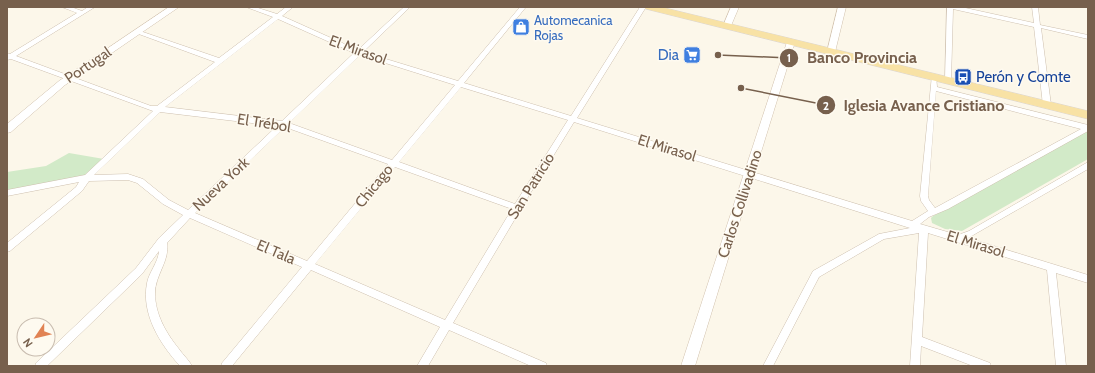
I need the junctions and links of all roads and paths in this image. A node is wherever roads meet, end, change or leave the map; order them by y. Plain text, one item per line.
1 (64, 7) edge
2 (92, 7) edge
3 (175, 7) edge
4 (250, 7) edge
5 (290, 7) edge
6 (407, 7) edge
7 (523, 7) edge
8 (642, 7) edge
9 (649, 7) edge
10 (735, 7) edge
11 (842, 7) edge
12 (951, 7) edge
13 (1035, 7) edge
14 (82, 13) junction
15 (278, 16) junction
16 (727, 26) junction
17 (1037, 26) junction
18 (138, 32) junction
19 (1088, 37) edge
20 (792, 42) junction
21 (831, 52) junction
22 (359, 53) junction
23 (8, 56) edge
24 (220, 61) junction
25 (69, 78) junction
26 (948, 80) junction
27 (933, 82) junction
28 (460, 84) junction
29 (1047, 105) junction
30 (158, 110) junction
31 (1088, 115) edge
32 (573, 118) junction
33 (286, 124) junction
34 (1088, 128) edge
35 (7, 129) edge
36 (393, 162) junction
37 (1088, 165) edge
38 (750, 173) junction
39 (87, 178) junction
40 (7, 193) edge
41 (518, 208) junction
42 (933, 212) junction
43 (189, 214) junction
44 (912, 225) junction
45 (924, 229) junction
46 (960, 238) junction
47 (162, 241) junction
48 (7, 248) edge
49 (308, 266) junction
50 (1051, 268) junction
51 (1088, 279) edge
52 (447, 325) junction
53 (917, 340) junction
54 (40, 366) edge
55 (187, 366) edge
56 (226, 366) edge
57 (422, 366) edge
58 (542, 366) edge
59 (688, 366) edge
60 (768, 366) edge
61 (915, 366) edge
62 (986, 366) edge
63 (1061, 366) edge

1 - 14 street
2 - 14 street
3 - 18 street, Portugal
4 - 15 street, El Mirasol
5 - 15 street
6 - 22 street, Nueva York
7 - 28 street, Chicago
8 - 32 street, San Patricio
9 - 16 main road
10 - 16 street
11 - 21 street
12 - 17 street
12 - 26 street
13 - 17 street
14 - 23 street
15 - 22 street, El Mirasol
15 - 24 street
16 - 20 main road
17 - 19 street
17 - 29 street
18 - 24 street
18 - 25 street, Portugal
20 - 21 main road
20 - 38 street, Carlos Collivadino
21 - 27 main road
22 - 28 street, El Mirasol
22 - 33 street, Nueva York
23 - 25 street, El Trébol
24 - 30 street
25 - 30 street, El Trébol
25 - 35 street, Portugal
26 - 27 main road
26 - 29 main road
27 - 34 street
27 - 42 street
28 - 32 street, El Mirasol
28 - 36 street, Chicago
29 - 31 main road
30 - 33 street, El Trébol
30 - 39 street
32 - 38 street, El Mirasol
32 - 41 street, San Patricio
33 - 36 street, El Trébol
33 - 43 street, Nueva York
34 - 42 street
36 - 41 street, El Trébol
36 - 49 street, Chicago
37 - 46 street
38 - 44 street, El Mirasol
38 - 59 street, Carlos Collivadino
39 - 40 street, El Tala
39 - 43 street, El Tala
39 - 48 street
41 - 52 street, San Patricio
42 - 44 street
43 - 47 street, Nueva York
43 - 49 street, El Tala
44 - 45 street, El Mirasol
45 - 46 street, El Mirasol
45 - 53 street
45 - 60 street
46 - 50 street, El Mirasol
47 - 54 street, Nueva York
47 - 55 street
49 - 52 street, El Tala
49 - 56 street, Chicago
50 - 51 street, El Mirasol
50 - 63 street
52 - 57 street, San Patricio
52 - 58 street, El Tala
53 - 61 street
53 - 62 street

